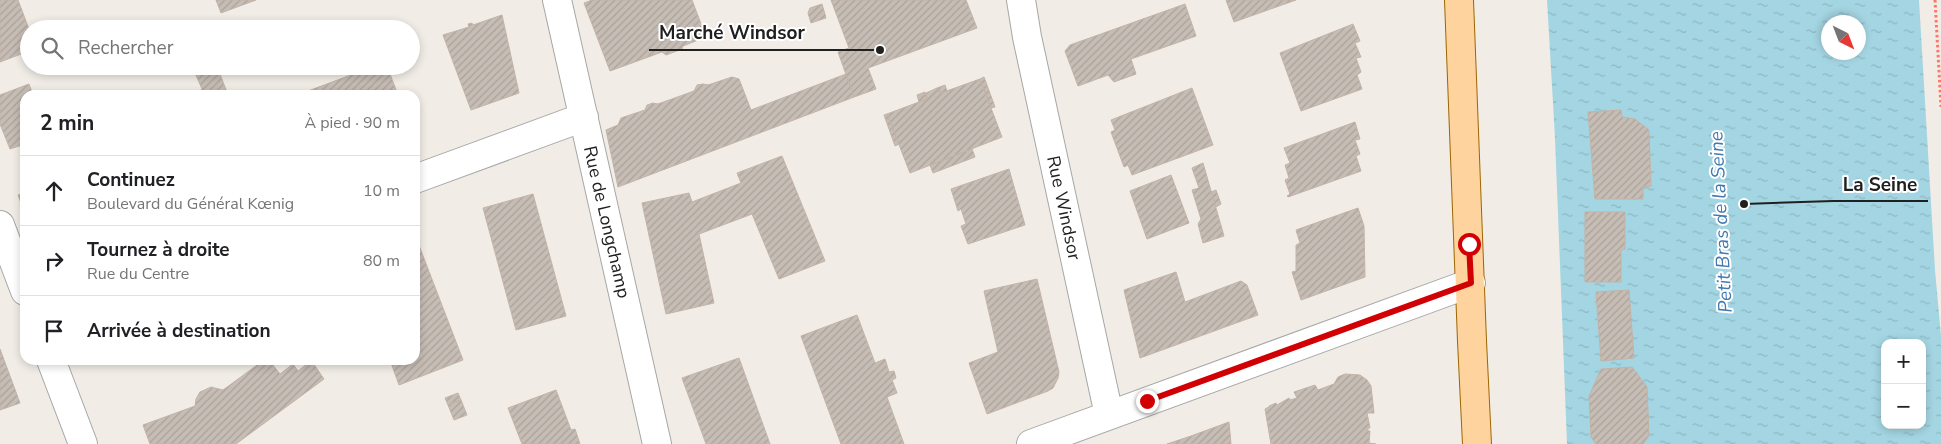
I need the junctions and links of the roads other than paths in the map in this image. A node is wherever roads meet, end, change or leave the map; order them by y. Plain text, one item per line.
1 (557, 0) edge
2 (1459, 0) edge
3 (1027, 2) edge
4 (584, 117) junction
5 (420, 177) edge
6 (0, 225) edge
7 (20, 278) edge
8 (1471, 283) junction
9 (53, 365) edge
10 (1109, 415) junction
11 (83, 444) edge
12 (657, 444) edge
13 (1031, 444) edge
14 (1477, 444) edge

1 - 4 street, Rue de Longchamp
2 - 8 main road
3 - 10 street, Rue Windsor
4 - 5 street
4 - 12 street, Rue de Longchamp
6 - 7 street
8 - 10 street
8 - 14 main road
9 - 11 street
10 - 13 street

